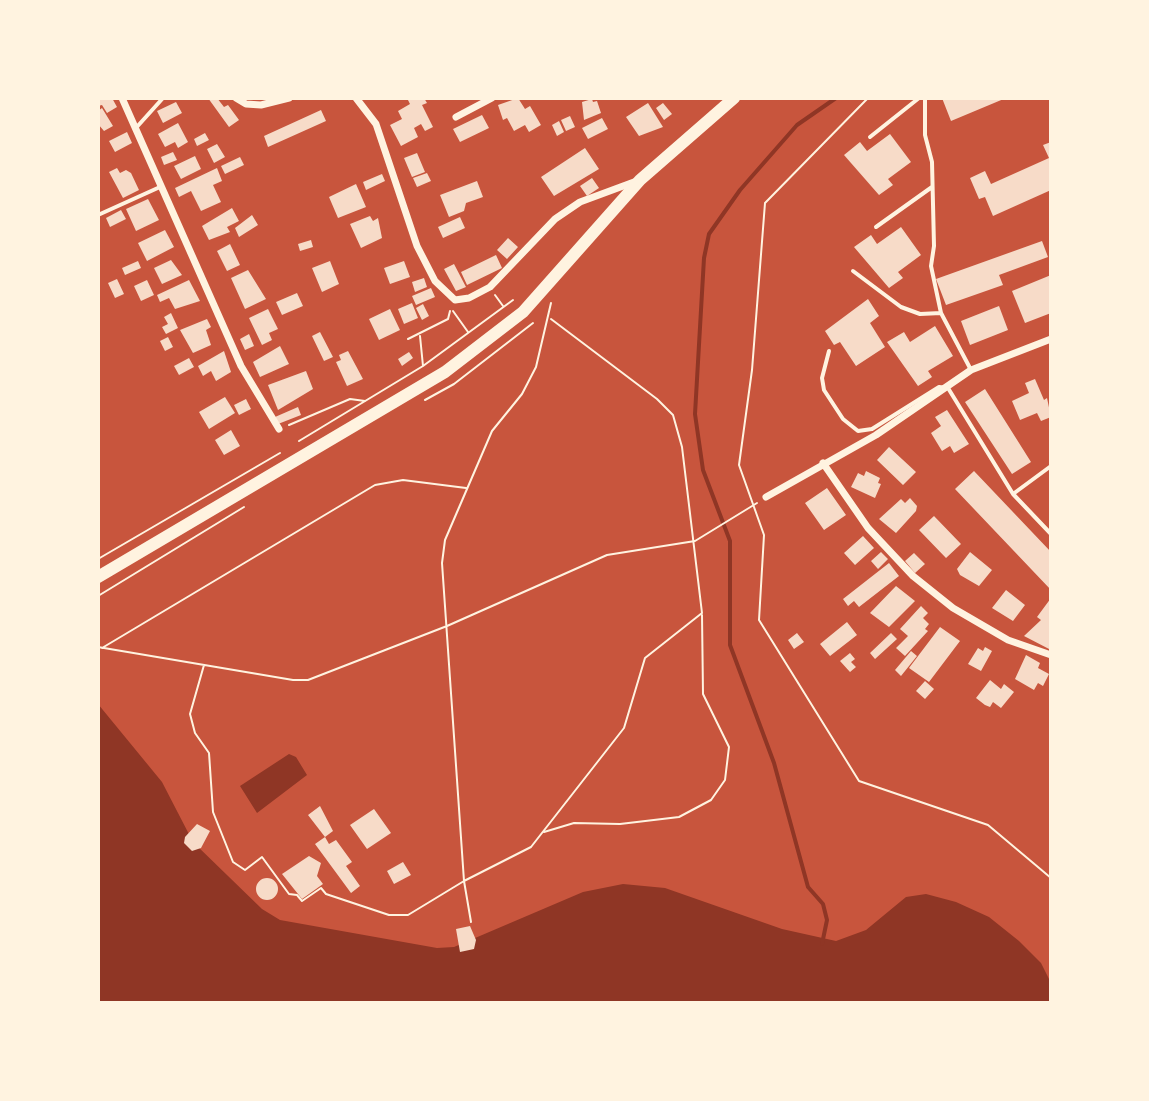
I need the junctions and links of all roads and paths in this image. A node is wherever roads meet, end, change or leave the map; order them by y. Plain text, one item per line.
1 (122, 98) edge
2 (163, 98) edge
3 (236, 98) edge
4 (289, 98) edge
5 (356, 98) edge
6 (492, 98) edge
7 (734, 98) edge
8 (868, 98) edge
9 (922, 98) edge
10 (456, 117) dead end
11 (135, 129) junction
12 (870, 137) dead end
13 (640, 180) junction
14 (160, 187) junction
15 (932, 187) junction
16 (98, 215) edge
17 (876, 227) dead end
18 (853, 271) dead end
19 (490, 287) junction
20 (513, 300) dead end
21 (551, 302) dead end
22 (451, 306) dead end
23 (504, 307) junction
24 (454, 312) dead end
25 (941, 313) junction
26 (550, 318) junction
27 (469, 333) junction
28 (420, 335) junction
29 (408, 339) dead end
30 (1051, 339) edge
31 (829, 351) dead end
32 (423, 366) junction
33 (971, 370) junction
34 (948, 388) junction
35 (366, 402) junction
36 (279, 429) joint
37 (823, 463) junction
38 (1051, 466) edge
39 (467, 488) junction
40 (1013, 494) junction
41 (766, 497) dead end
42 (753, 506) junction
43 (1051, 534) edge
44 (695, 541) junction
45 (98, 559) edge
46 (98, 577) edge
47 (702, 613) junction
48 (447, 626) junction
49 (100, 648) edge
50 (1051, 655) edge
51 (204, 665) junction
52 (542, 832) junction
53 (1051, 878) edge
54 (464, 881) junction
55 (471, 922) dead end

1 - 11 street
2 - 11 lane
3 - 4 street
5 - 19 street
6 - 10 street
7 - 13 main road
8 - 42 path
9 - 12 lane
9 - 15 lane
11 - 14 street
13 - 19 street
13 - 46 main road
14 - 16 lane
14 - 36 street
15 - 17 lane
15 - 25 lane
18 - 25 lane
19 - 23 path
20 - 23 path
21 - 26 path
22 - 28 path
23 - 27 path
24 - 27 path
25 - 33 lane
26 - 39 path
26 - 44 path
27 - 32 path
28 - 29 path
28 - 32 path
30 - 33 street
31 - 34 lane
32 - 35 path
33 - 34 street
34 - 37 street
34 - 40 lane
35 - 36 path
35 - 45 path
37 - 41 street
37 - 50 street
38 - 40 lane
39 - 48 path
39 - 49 path
40 - 43 lane
42 - 44 path
42 - 53 path
44 - 47 path
44 - 48 path
47 - 52 path
47 - 52 path
48 - 51 path
48 - 54 path
49 - 51 path
51 - 54 path
52 - 54 path
54 - 55 path

